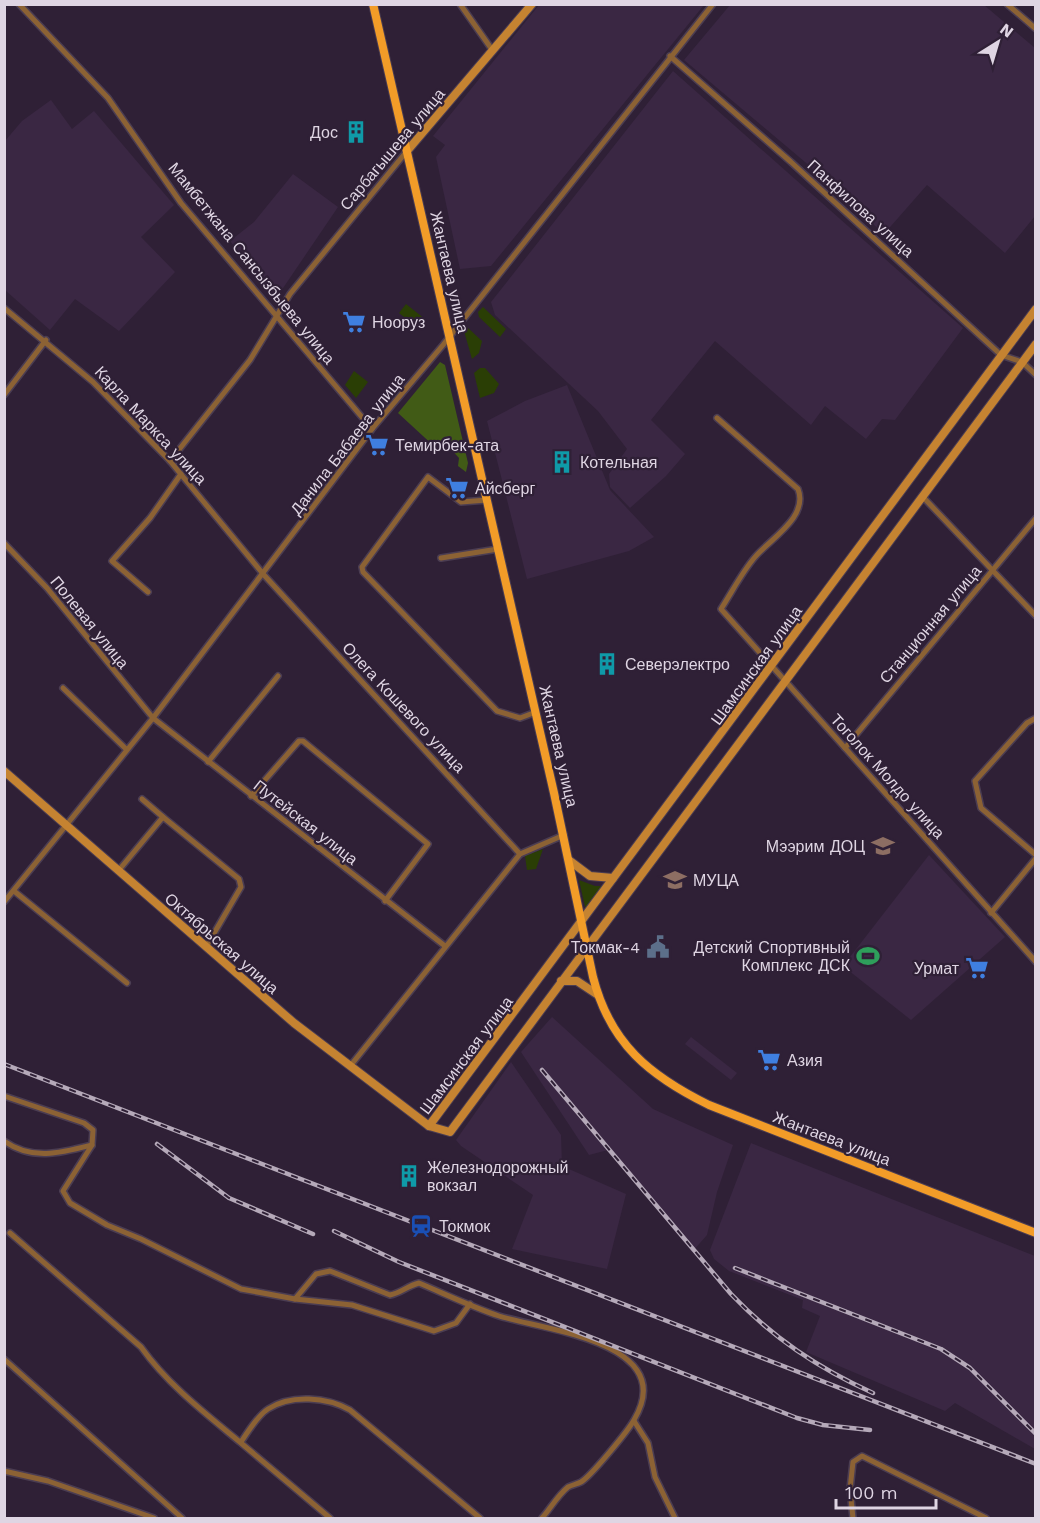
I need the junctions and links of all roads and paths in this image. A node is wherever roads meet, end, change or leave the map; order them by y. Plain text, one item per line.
1 (19, 4) edge
2 (373, 4) edge
3 (460, 4) edge
4 (532, 4) edge
5 (713, 4) edge
6 (1008, 5) edge
7 (1035, 29) edge
8 (493, 51) junction
9 (670, 56) junction
10 (407, 151) junction
11 (4, 308) edge
12 (1035, 309) edge
13 (278, 315) junction
14 (449, 335) junction
15 (46, 340) junction
16 (1035, 344) edge
17 (1001, 355) junction
18 (1022, 362) junction
19 (1035, 375) edge
20 (4, 395) edge
21 (717, 418) dead end
22 (372, 429) junction
23 (170, 461) junction
24 (181, 474) junction
25 (922, 496) junction
26 (487, 500) junction
27 (1035, 518) edge
28 (4, 543) edge
29 (498, 549) junction
30 (441, 558) dead end
31 (992, 570) junction
32 (265, 576) junction
33 (148, 592) dead end
34 (1035, 616) edge
35 (772, 666) junction
36 (278, 675) dead end
37 (785, 681) junction
38 (63, 688) dead end
39 (536, 712) junction
40 (153, 718) junction
41 (1035, 718) edge
42 (845, 748) junction
43 (126, 749) junction
44 (208, 762) junction
45 (4, 771) edge
46 (251, 796) junction
47 (142, 799) dead end
48 (164, 817) junction
49 (66, 823) junction
50 (564, 835) junction
51 (520, 855) junction
52 (1035, 857) edge
53 (570, 861) junction
54 (119, 870) junction
55 (613, 878) junction
56 (14, 891) junction
57 (385, 901) junction
58 (4, 903) edge
59 (991, 913) junction
60 (581, 923) junction
61 (445, 946) junction
62 (586, 946) junction
63 (206, 947) junction
64 (1035, 962) edge
65 (561, 981) junction
66 (126, 983) dead end
67 (598, 995) junction
68 (351, 1065) junction
69 (5, 1098) edge
70 (429, 1126) junction
71 (4, 1141) edge
72 (92, 1145) junction
73 (9, 1233) dead end
74 (1035, 1233) edge
75 (295, 1299) junction
76 (470, 1304) junction
77 (4, 1359) edge
78 (634, 1421) junction
79 (240, 1442) junction
80 (4, 1471) edge
81 (544, 1516) edge
82 (154, 1518) edge
83 (182, 1518) edge
84 (330, 1518) edge
85 (480, 1518) edge
86 (551, 1518) edge
87 (675, 1518) edge
88 (853, 1518) edge
89 (986, 1518) edge

1 - 13 street, Мамбетжана Сансызбыева улица
2 - 10 main road, Жантаева улица
3 - 8 street
4 - 8 main road, Сарбагышева улица
5 - 9 street, Данила Бабаева улица
6 - 7 street
8 - 10 main road, Сарбагышева улица
9 - 14 street, Данила Бабаева улица
9 - 17 street, Панфилова улица
10 - 13 street, Сарбагышева улица
10 - 14 main road, Жантаева улица
11 - 15 street, Карла Маркса улица
12 - 17 main road, Шамсинская улица
13 - 22 street, Мамбетжана Сансызбыева улица
13 - 23 street, Сарбагышева улица
14 - 22 street, Данила Бабаева улица
14 - 26 main road, Жантаева улица
15 - 20 street
15 - 23 street, Карла Маркса улица
16 - 18 main road, Шамсинская улица
17 - 18 street, Панфилова улица
17 - 35 main road, Шамсинская улица
18 - 19 street, Панфилова улица
18 - 25 main road, Шамсинская улица
21 - 35 street, Тоголок Молдо улица
22 - 32 street, Данила Бабаева улица
23 - 24 street, Карла Маркса улица
24 - 32 street, Карла Маркса улица
24 - 33 street
25 - 31 street
25 - 37 main road, Шамсинская улица
26 - 29 main road, Жантаева улица
26 - 39 street
27 - 31 street, Станционная улица
28 - 40 street, Полевая улица
29 - 30 street
29 - 39 main road, Жантаева улица
31 - 34 street
31 - 42 street, Станционная улица
32 - 40 street, Данила Бабаева улица
32 - 51 street, Олега Кошевого улица
35 - 37 street, Тоголок Молдо улица
35 - 55 main road, Шамсинская улица
36 - 44 street
37 - 42 street, Тоголок Молдо улица
37 - 62 main road, Шамсинская улица
38 - 43 street
39 - 50 main road, Жантаева улица
40 - 43 street, Данила Бабаева улица
40 - 44 street, Путейская улица
41 - 52 street
42 - 59 street, Тоголок Молдо улица
43 - 49 street, Данила Бабаева улица
44 - 46 street, Путейская улица
45 - 49 main road, Октябрьская улица
46 - 57 street, Путейская улица
46 - 57 street
47 - 48 street
48 - 54 street
48 - 63 street
49 - 54 main road, Октябрьская улица
49 - 56 street, Данила Бабаева улица
50 - 51 street
50 - 53 main road, Жантаева улица
51 - 61 street
52 - 59 street
53 - 55 main road
53 - 60 main road, Жантаева улица
54 - 63 main road, Октябрьская улица
55 - 60 main road, Шамсинская улица
56 - 58 street, Данила Бабаева улица
56 - 66 street
57 - 61 street, Путейская улица
59 - 64 street, Тоголок Молдо улица
60 - 62 main road, Жантаева улица
60 - 70 main road, Шамсинская улица
61 - 68 street
62 - 65 main road, Шамсинская улица
62 - 67 main road, Жантаева улица
63 - 68 main road, Октябрьская улица
65 - 67 main road
65 - 70 main road, Шамсинская улица
67 - 74 main road, Жантаева улица
68 - 70 main road, Октябрьская улица
69 - 72 street
71 - 72 street
72 - 75 street
73 - 79 street
75 - 76 street
75 - 76 street
76 - 78 street
77 - 83 street
78 - 81 street
78 - 87 street
79 - 84 street
79 - 85 street
80 - 82 street
81 - 86 street
88 - 89 street

